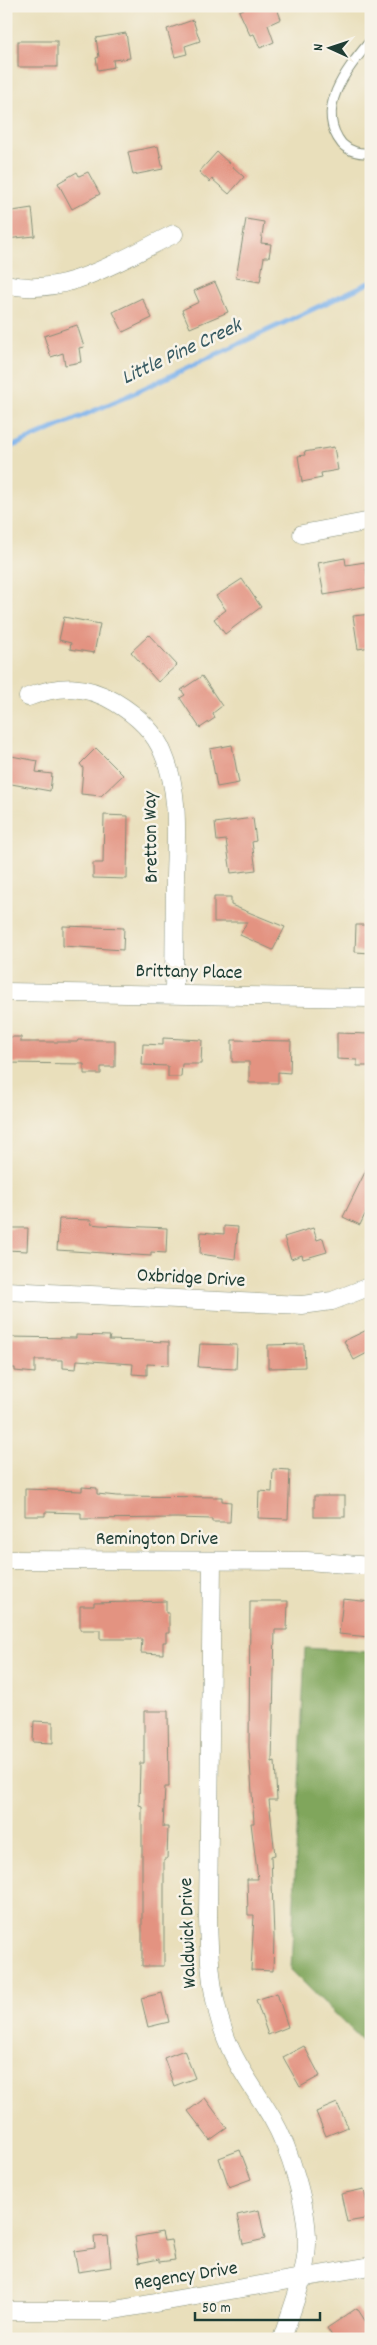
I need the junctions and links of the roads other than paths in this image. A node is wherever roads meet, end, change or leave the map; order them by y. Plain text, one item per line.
1 (371, 40) edge
2 (371, 152) edge
3 (174, 234) dead end
4 (6, 284) edge
5 (371, 521) edge
6 (302, 534) dead end
7 (28, 697) dead end
8 (6, 992) edge
9 (174, 994) junction
10 (371, 998) edge
11 (371, 1286) edge
12 (6, 1291) edge
13 (6, 1560) edge
14 (212, 1561) junction
15 (371, 1566) edge
16 (371, 2266) edge
17 (301, 2279) junction
18 (6, 2311) edge
19 (282, 2339) edge

1 - 2 lane
3 - 4 street
5 - 6 street
7 - 9 street, Bretton Way
8 - 9 street, Brittany Place
9 - 10 street, Brittany Place
11 - 12 street, Oxbridge Drive
13 - 14 street, Remington Drive
14 - 15 street, Remington Drive
14 - 17 street, Waldwick Drive
16 - 17 street, Regency Drive
17 - 18 street, Regency Drive
17 - 19 street, Waldwick Drive

